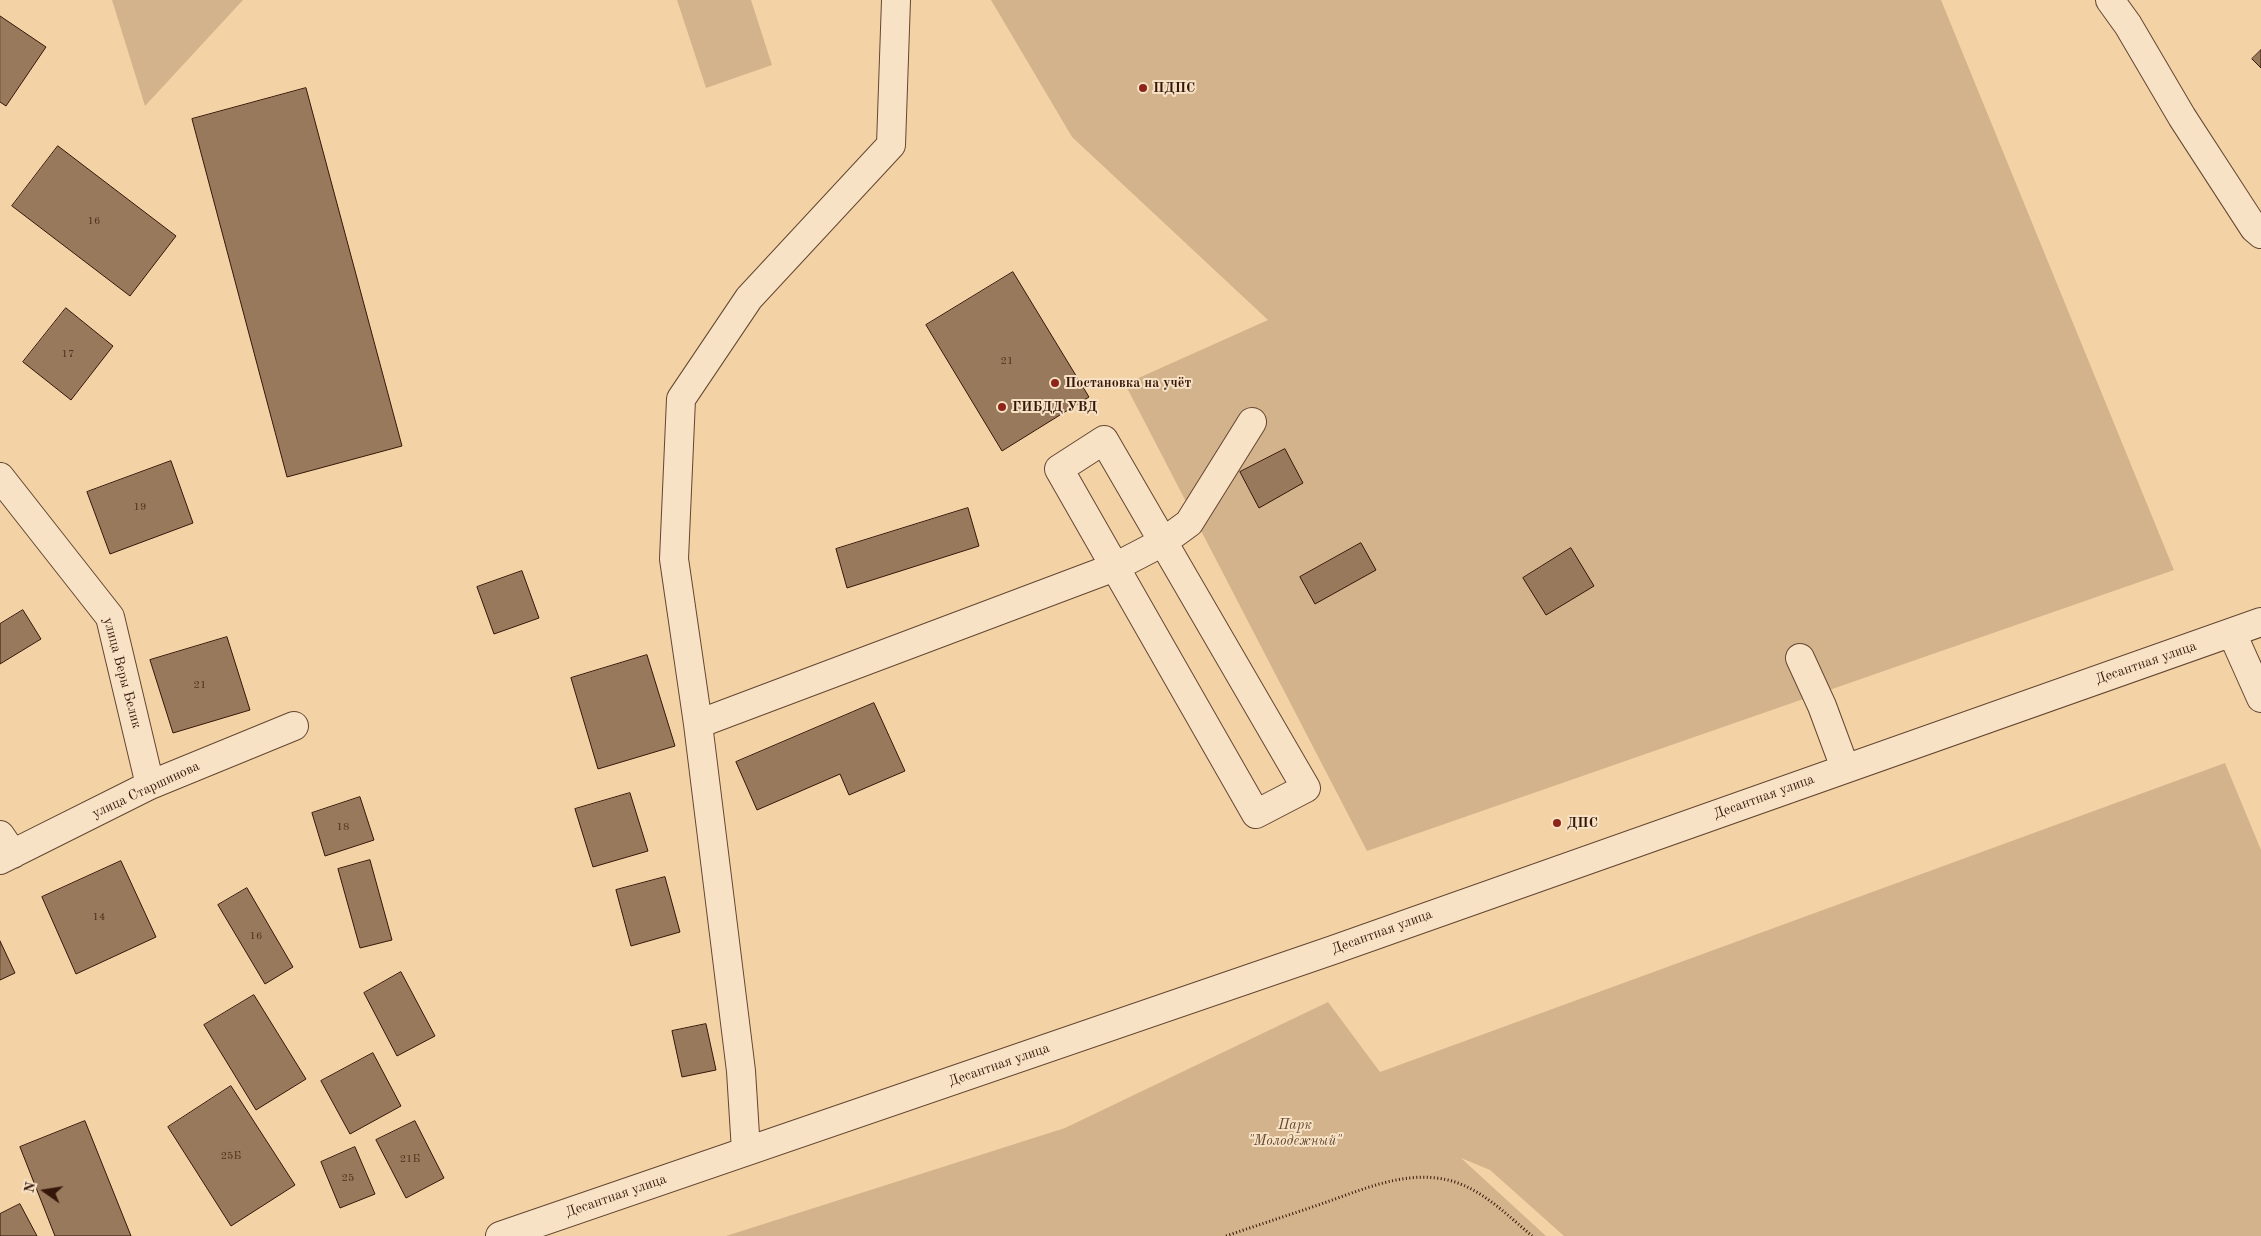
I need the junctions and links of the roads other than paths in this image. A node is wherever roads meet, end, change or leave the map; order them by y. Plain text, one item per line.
1 (896, 0) edge
2 (2110, 0) edge
3 (2261, 234) edge
4 (1252, 422) dead end
5 (0, 477) edge
6 (1163, 542) junction
7 (1115, 567) junction
8 (2261, 622) edge
9 (2232, 633) junction
10 (1800, 658) dead end
11 (2261, 698) edge
12 (698, 724) junction
13 (294, 726) dead end
14 (1845, 768) junction
15 (150, 785) junction
16 (4, 850) edge
17 (746, 1151) junction
18 (500, 1236) edge

1 - 12 street
2 - 3 street
4 - 6 street
5 - 15 street, улица Веры Белик
6 - 7 street
6 - 7 street
6 - 7 street
7 - 12 street
8 - 9 street, Десантная улица
9 - 11 street
9 - 14 street, Десантная улица
10 - 14 street
12 - 17 street
13 - 15 street, улица Старшинова
14 - 17 street, Десантная улица
15 - 16 street, улица Старшинова
17 - 18 street, Десантная улица

